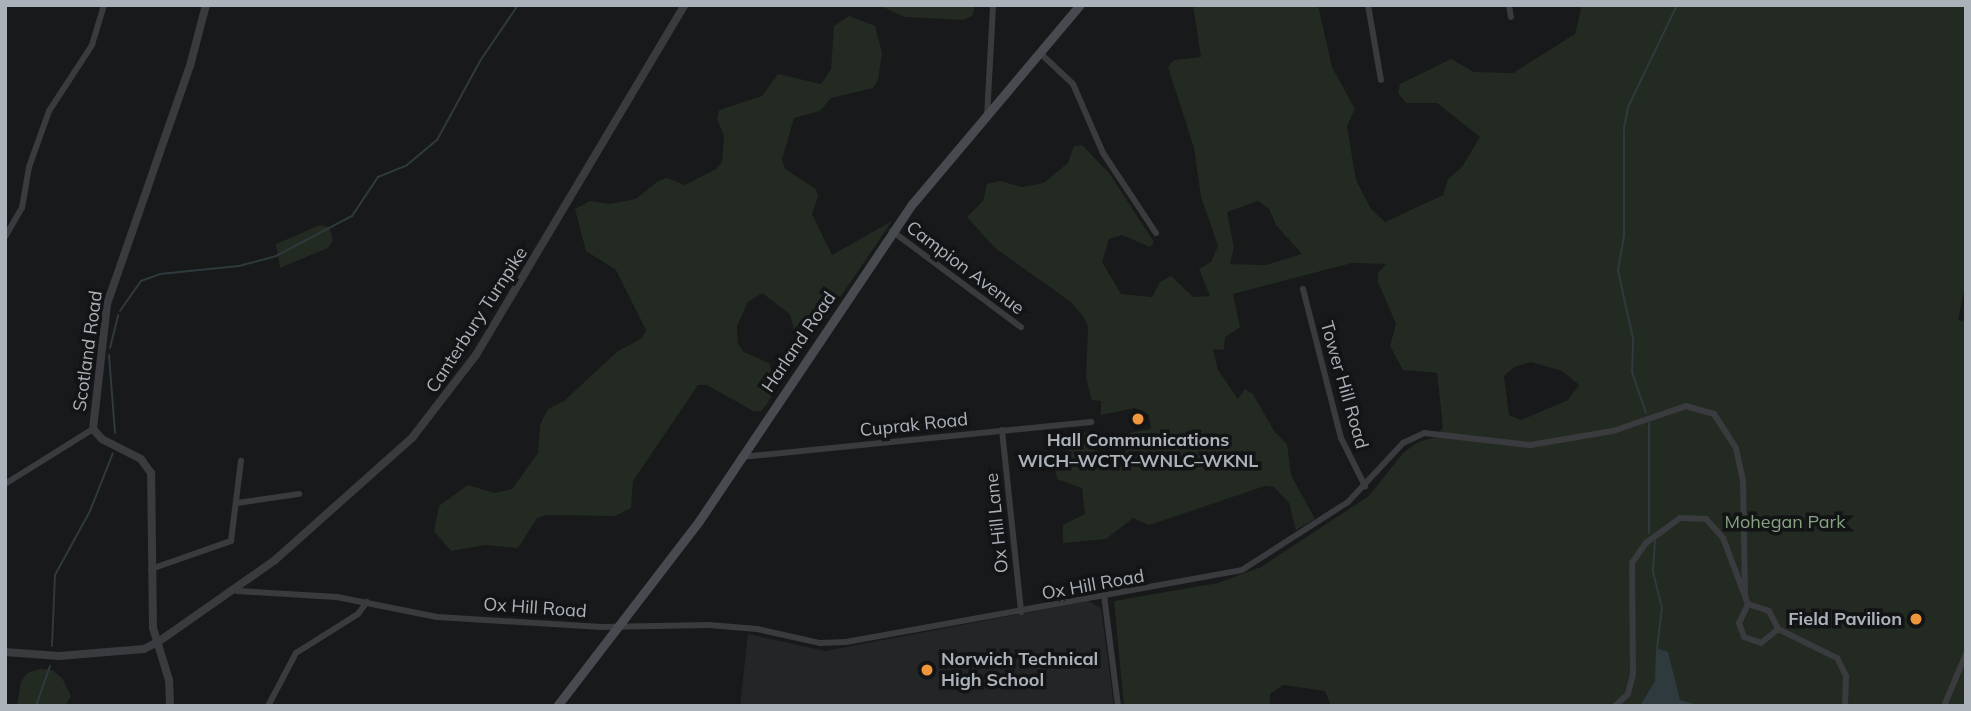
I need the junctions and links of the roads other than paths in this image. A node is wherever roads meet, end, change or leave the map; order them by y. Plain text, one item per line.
1 (104, 5) edge
2 (206, 5) edge
3 (685, 5) edge
4 (993, 5) edge
5 (1080, 5) edge
6 (1368, 5) edge
7 (1508, 5) edge
8 (1511, 17) dead end
9 (1040, 53) junction
10 (1381, 80) dead end
11 (987, 117) junction
12 (892, 231) junction
13 (1156, 233) dead end
14 (5, 237) edge
15 (1303, 289) dead end
16 (1021, 327) dead end
17 (1091, 422) dead end
18 (93, 429) junction
19 (1002, 430) junction
20 (741, 457) junction
21 (241, 461) dead end
22 (5, 484) edge
23 (1365, 486) junction
24 (299, 494) dead end
25 (237, 503) junction
26 (151, 569) junction
27 (237, 591) junction
28 (1104, 595) junction
29 (1745, 595) junction
30 (367, 602) junction
31 (1748, 604) junction
32 (1021, 612) junction
33 (620, 627) junction
34 (1778, 629) junction
35 (158, 642) junction
36 (5, 652) edge
37 (1966, 654) edge
38 (170, 706) edge
39 (268, 706) edge
40 (557, 706) edge
41 (1118, 706) edge
42 (1615, 706) edge
43 (1845, 706) edge
44 (1944, 706) edge

1 - 14 street
2 - 18 street, Scotland Road
3 - 27 street, Canterbury Turnpike
4 - 11 street
5 - 9 main road, Harland Road
6 - 10 street
7 - 8 street
9 - 11 main road, Harland Road
9 - 13 street
11 - 12 main road, Harland Road
12 - 16 street, Campion Avenue
12 - 20 main road, Harland Road
15 - 23 street, Tower Hill Road
17 - 19 street, Cuprak Road
18 - 22 street
18 - 26 street, Scotland Road
19 - 20 street, Cuprak Road
19 - 32 street, Ox Hill Lane
20 - 33 main road, Harland Road
21 - 25 street
23 - 28 street, Ox Hill Road
23 - 29 street, Ox Hill Road
24 - 25 street
25 - 26 street
26 - 35 street, Scotland Road
27 - 30 street, Ox Hill Road
27 - 35 street, Canterbury Turnpike
28 - 32 street, Ox Hill Road
28 - 41 street
29 - 31 street
29 - 42 street
30 - 33 street, Ox Hill Road
30 - 39 street
31 - 34 street
31 - 34 street
32 - 33 street, Ox Hill Road
33 - 40 main road, Harland Road
34 - 43 street
35 - 36 street, Canterbury Turnpike
35 - 38 street, Scotland Road
37 - 44 street

